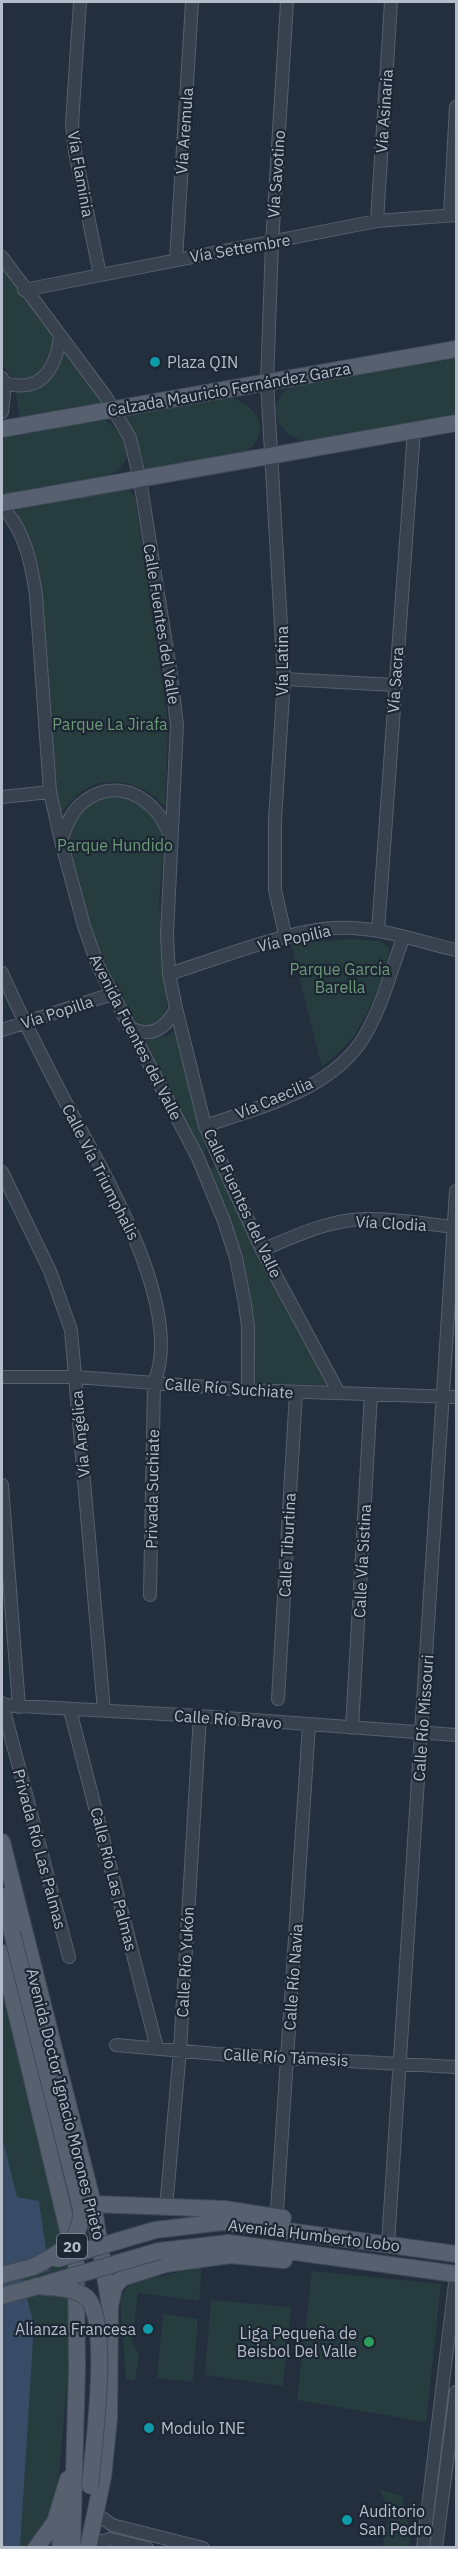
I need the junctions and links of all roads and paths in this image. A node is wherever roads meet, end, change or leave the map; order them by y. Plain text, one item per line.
1 (80, 2) edge
2 (192, 2) edge
3 (287, 2) edge
4 (391, 2) edge
5 (456, 107) edge
6 (453, 215) edge
7 (377, 221) junction
8 (272, 243) junction
9 (2, 257) edge
10 (176, 260) junction
11 (100, 275) junction
12 (24, 290) junction
13 (60, 336) junction
14 (456, 349) edge
15 (2, 381) edge
16 (267, 382) junction
17 (114, 409) junction
18 (2, 412) edge
19 (456, 423) edge
20 (2, 429) edge
21 (414, 430) junction
22 (271, 456) junction
23 (140, 480) junction
24 (2, 504) edge
25 (284, 679) junction
26 (395, 685) junction
27 (50, 792) junction
28 (2, 797) edge
29 (171, 840) junction
30 (61, 841) junction
31 (378, 930) junction
32 (286, 938) junction
33 (403, 938) junction
34 (456, 950) edge
35 (2, 973) edge
36 (169, 974) junction
37 (112, 994) junction
38 (176, 1008) junction
39 (24, 1023) junction
40 (131, 1028) junction
41 (2, 1030) edge
42 (205, 1126) junction
43 (215, 1149) junction
44 (198, 1158) junction
45 (2, 1172) edge
46 (456, 1191) edge
47 (453, 1227) junction
48 (262, 1250) junction
49 (2, 1377) edge
50 (76, 1377) junction
51 (154, 1383) junction
52 (248, 1390) junction
53 (296, 1392) junction
54 (339, 1393) junction
55 (371, 1394) junction
56 (450, 1397) edge
57 (2, 1485) edge
58 (150, 1595) dead end
59 (278, 1699) dead end
60 (2, 1704) edge
61 (19, 1707) junction
62 (70, 1710) junction
63 (104, 1711) junction
64 (200, 1716) junction
65 (309, 1725) junction
66 (352, 1728) junction
67 (420, 1733) junction
68 (456, 1736) edge
69 (2, 1842) edge
70 (2, 1896) edge
71 (2, 1953) edge
72 (69, 1958) dead end
73 (116, 2045) dead end
74 (157, 2048) junction
75 (180, 2050) junction
76 (288, 2056) junction
77 (399, 2064) junction
78 (456, 2067) edge
79 (93, 2204) junction
80 (166, 2208) junction
81 (281, 2223) junction
82 (388, 2244) junction
83 (456, 2254) edge
84 (339, 2256) junction
85 (33, 2266) junction
86 (2, 2275) edge
87 (456, 2275) edge
88 (38, 2286) junction
89 (2, 2296) edge
90 (110, 2306) junction
91 (456, 2392) edge
92 (76, 2428) junction
93 (96, 2485) junction
94 (65, 2496) junction
95 (101, 2517) junction
96 (165, 2543) edge
97 (93, 2546) edge
98 (36, 2547) edge
99 (60, 2547) edge
100 (72, 2547) edge
101 (147, 2547) edge
102 (203, 2547) edge
103 (423, 2547) edge
104 (436, 2547) edge

1 - 11 street, Vía Flaminia
2 - 10 street, Vía Aremula
3 - 8 street, Vía Savotino
4 - 7 street, Vía Asinaria
5 - 6 street
6 - 7 street, Vía Settembre
7 - 8 street, Vía Settembre
8 - 10 street, Vía Settembre
8 - 16 street, Vía Savotino
9 - 12 street, Calle Fuentes del Valle
10 - 11 street, Vía Settembre
11 - 12 street, Vía Settembre
12 - 13 street, Calle Fuentes del Valle
13 - 15 street
13 - 17 street, Calle Fuentes del Valle
14 - 16 main road, Calzada Mauricio Fernández Garza
15 - 18 street
16 - 17 main road, Calzada Mauricio Fernández Garza
16 - 22 street, Vía Latina
17 - 20 main road, Calzada Mauricio Fernández Garza
17 - 23 street, Calle Fuentes del Valle
19 - 21 main road
21 - 22 main road
21 - 26 street, Vía Sacra
22 - 23 main road
22 - 25 street, Vía Latina
23 - 24 main road
23 - 29 street, Calle Fuentes del Valle
24 - 27 street, Avenida Fuentes del Valle
25 - 26 street
25 - 32 street, Vía Latina
26 - 31 street, Vía Sacra
27 - 28 street
27 - 30 street, Avenida Fuentes del Valle
29 - 30 street
29 - 36 street, Calle Fuentes del Valle
30 - 37 street, Avenida Fuentes del Valle
31 - 32 street, Vía Popilia
31 - 33 street, Vía Popilia
32 - 36 street, Vía Popilia
33 - 34 street, Vía Popilia
33 - 42 street, Vía Caecilia
35 - 39 street, Calle Vía Triumphalis
36 - 38 street, Calle Fuentes del Valle
37 - 39 street, Vía Popilla
37 - 40 street, Avenida Fuentes del Valle
38 - 40 street
38 - 42 street, Calle Fuentes del Valle
39 - 41 street, Vía Popilla
39 - 51 street, Calle Vía Triumphalis
40 - 44 street, Avenida Fuentes del Valle
42 - 43 street, Calle Fuentes del Valle
43 - 44 street
43 - 48 street, Calle Fuentes del Valle
44 - 52 street, Avenida Fuentes del Valle
45 - 50 street, Vía Angélica
46 - 47 street, Calle Río Missouri
47 - 48 street, Vía Clodia
47 - 56 street, Calle Río Missouri
48 - 54 street, Calle Fuentes del Valle
49 - 50 street, Calle Río Suchiate
50 - 51 street, Calle Río Suchiate
50 - 63 street, Vía Angélica
51 - 52 street, Calle Río Suchiate
51 - 58 street, Privada Suchiate
52 - 53 street, Calle Río Suchiate
53 - 54 street, Calle Río Suchiate
53 - 59 street, Calle Tiburtina
54 - 55 street, Calle Río Suchiate
55 - 56 street, Calle Río Suchiate
55 - 66 street, Calle Vía Sistina
56 - 67 street, Calle Río Missouri
57 - 61 street
60 - 61 street, Calle Río Bravo
60 - 72 street, Privada Río Las Palmas
61 - 62 street, Calle Río Bravo
62 - 63 street, Calle Río Bravo
62 - 74 street, Calle Río Las Palmas
63 - 64 street, Calle Río Bravo
64 - 65 street, Calle Río Bravo
64 - 75 street, Calle Río Yukón
65 - 66 street, Calle Río Bravo
65 - 76 street, Calle Río Navia
66 - 67 street, Calle Río Bravo
67 - 68 street, Calle Río Bravo
67 - 77 street, Calle Río Missouri
69 - 79 main road, Avenida Doctor Ignacio Morones Prieto / 20
70 - 85 main road, bridge
71 - 92 main road, Avenida Doctor Ignacio Morones Prieto / 20
73 - 74 street, Calle Río Támesis
74 - 75 street, Calle Río Támesis
75 - 76 street, Calle Río Támesis
75 - 80 street, Calle Río Yukón
76 - 77 street, Calle Río Támesis
76 - 81 street, Calle Río Navia
77 - 78 street, Calle Río Támesis
77 - 82 street, Calle Río Missouri
79 - 80 main road
79 - 90 main road, Avenida Doctor Ignacio Morones Prieto / 20
80 - 81 main road
81 - 82 main road, Avenida Humberto Lobo
81 - 85 main road, Avenida Humberto Lobo, bridge
82 - 83 main road, Avenida Humberto Lobo
84 - 87 main road, Avenida Humberto Lobo
84 - 88 main road, Avenida Humberto Lobo, bridge
84 - 90 main road
85 - 86 main road, Avenida Humberto Lobo
87 - 103 street
88 - 89 main road, Avenida Humberto Lobo
88 - 93 main road, bridge
90 - 93 main road, Avenida Doctor Ignacio Morones Prieto / 20
91 - 104 street
92 - 94 main road
92 - 100 main road, Avenida Doctor Ignacio Morones Prieto / 20
93 - 95 main road
93 - 97 main road, Avenida Doctor Ignacio Morones Prieto / 20
93 - 100 main road
94 - 98 main road
94 - 99 main road
95 - 96 street
95 - 97 main road
96 - 102 street
97 - 101 street

